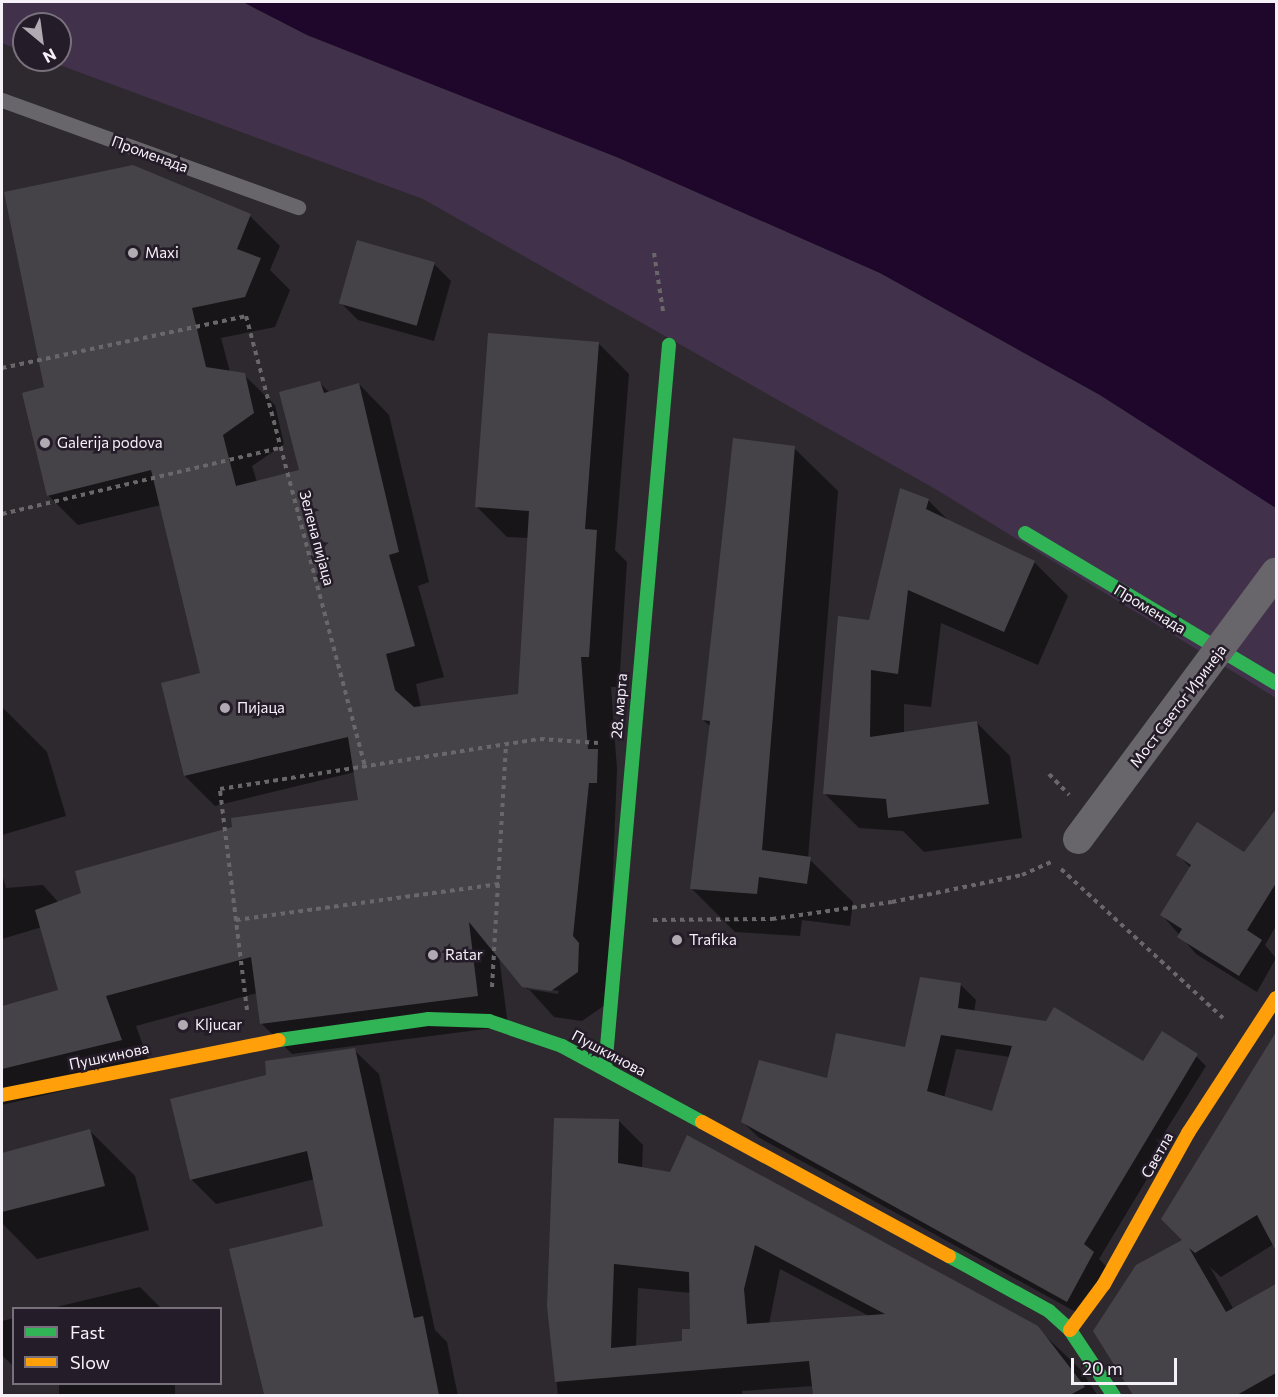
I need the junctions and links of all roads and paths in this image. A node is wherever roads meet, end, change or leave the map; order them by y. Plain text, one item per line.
1 (2, 100) edge
2 (298, 207) dead end
3 (654, 253) dead end
4 (669, 345) joint
5 (2, 368) edge
6 (280, 448) junction
7 (2, 514) edge
8 (1025, 533) dead end
9 (1276, 572) edge
10 (1276, 683) edge
11 (632, 745) junction
12 (506, 746) junction
13 (365, 766) junction
14 (1078, 839) joint
15 (1052, 861) junction
16 (500, 884) junction
17 (236, 920) junction
18 (615, 921) junction
19 (1276, 998) edge
20 (1225, 1020) dead end
21 (489, 1021) junction
22 (251, 1044) junction
23 (605, 1069) junction
24 (2, 1095) edge
25 (1070, 1330) junction
26 (1114, 1395) edge

1 - 2 lane, Променада
3 - 4 path
4 - 11 street, 28. марта
5 - 6 path, Зелена пијаца
6 - 7 path
6 - 13 path, Зелена пијаца
8 - 10 street, Променада
9 - 14 street, Мост Светог Иринеја, bridge
11 - 12 path
11 - 18 street, 28. марта
12 - 13 path
12 - 16 path
13 - 17 path
14 - 15 path
15 - 18 path
15 - 20 path
16 - 17 path
16 - 21 path
17 - 22 path
18 - 23 street, 28. марта
19 - 25 street, Светла
21 - 22 street, Пушкинова
21 - 23 street, Пушкинова
22 - 24 street, Пушкинова
23 - 25 street, Пушкинова
25 - 26 street, Пушкинова

